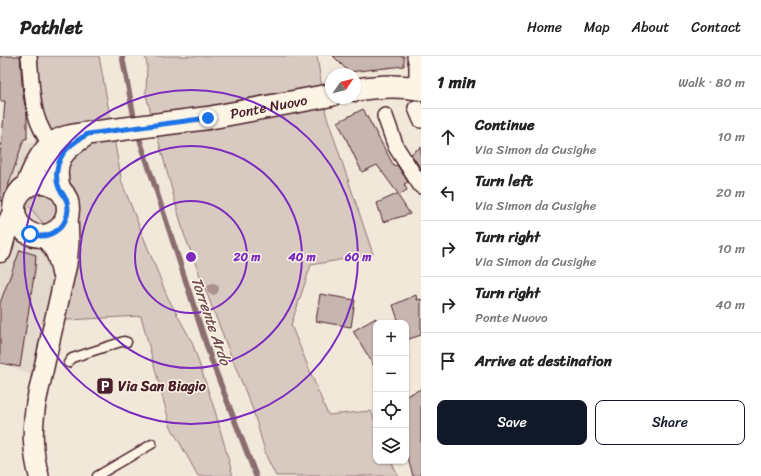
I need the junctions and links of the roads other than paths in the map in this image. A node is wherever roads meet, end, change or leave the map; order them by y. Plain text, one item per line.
1 (29, 56) edge
2 (415, 56) edge
3 (361, 89) edge
4 (325, 96) edge
5 (419, 98) edge
6 (385, 116) dead end
7 (54, 153) junction
8 (27, 186) junction
9 (421, 186) edge
10 (59, 189) junction
11 (14, 212) junction
12 (68, 214) junction
13 (35, 235) junction
14 (0, 252) edge
15 (64, 280) junction
16 (127, 342) dead end
17 (68, 363) dead end
18 (152, 444) dead end
19 (39, 476) edge
20 (97, 476) edge

1 - 7 street
2 - 5 street
3 - 5 main road
4 - 7 main road, Ponte Nuovo
6 - 9 street
7 - 8 main road
7 - 10 main road
8 - 10 main road
8 - 11 main road
10 - 12 main road
11 - 13 main road
11 - 14 main road
12 - 13 main road
12 - 15 street
13 - 14 main road
13 - 15 street
15 - 19 street
16 - 17 lane
18 - 20 lane

